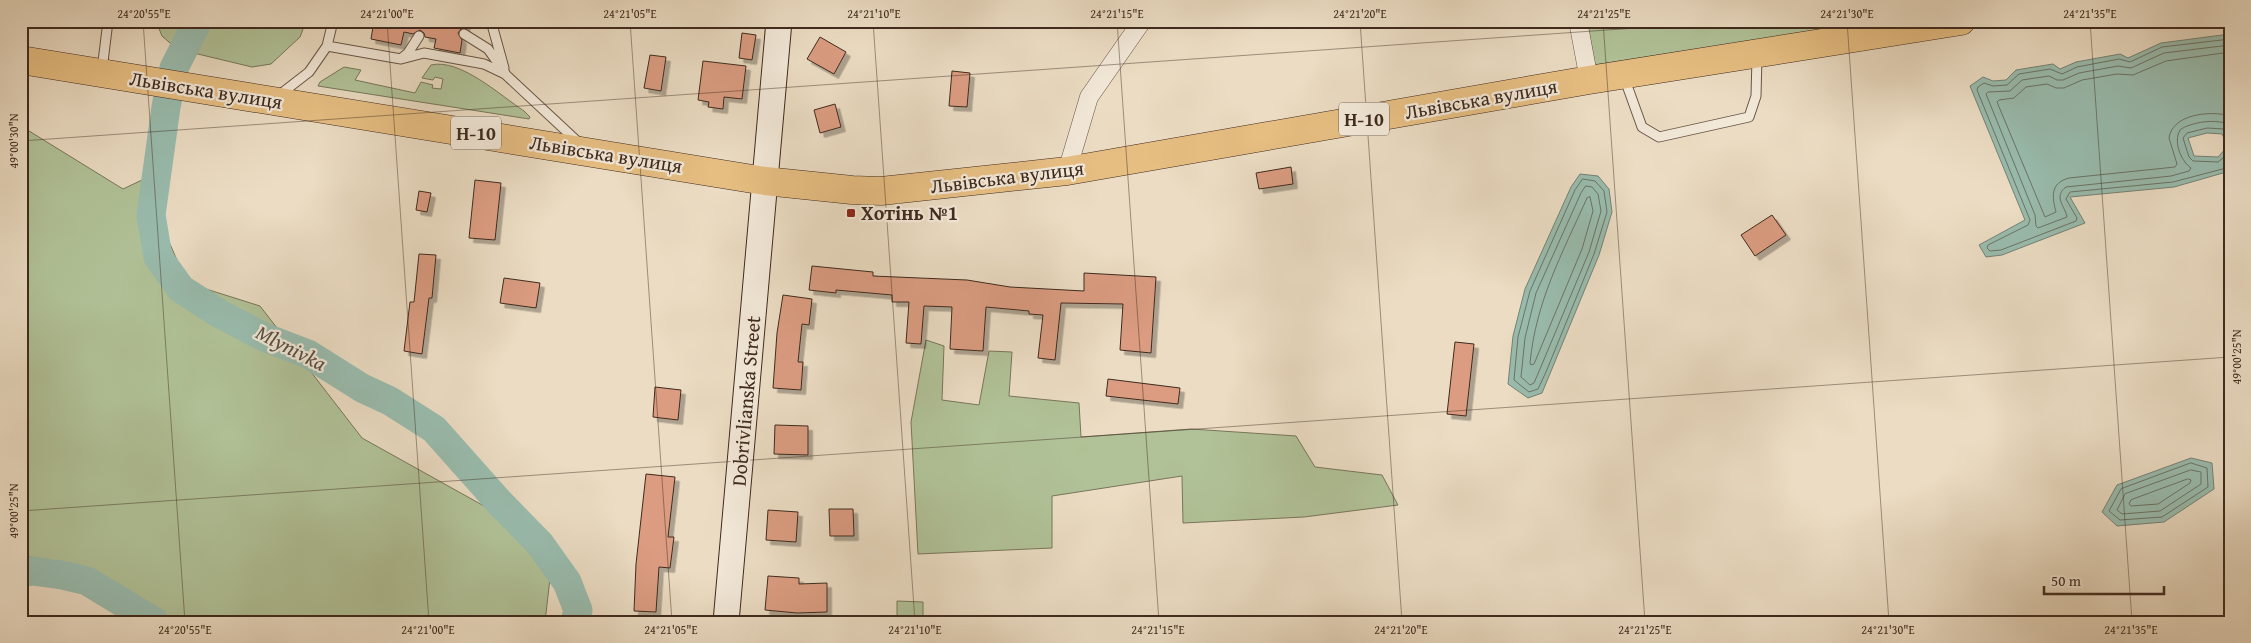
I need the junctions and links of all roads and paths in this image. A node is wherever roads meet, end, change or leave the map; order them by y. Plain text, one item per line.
1 (108, 21) edge
2 (333, 21) edge
3 (491, 21) edge
4 (779, 21) edge
5 (1142, 21) edge
6 (1578, 21) edge
7 (1961, 21) edge
8 (464, 34) dead end
9 (419, 36) dead end
10 (327, 46) junction
11 (1757, 53) junction
12 (401, 59) junction
13 (21, 60) edge
14 (102, 73) junction
15 (505, 74) junction
16 (1623, 74) junction
17 (1589, 80) junction
18 (273, 100) junction
19 (587, 151) junction
20 (1067, 171) junction
21 (766, 180) junction
22 (726, 622) edge

1 - 14 lane
2 - 10 lane
3 - 15 lane
4 - 21 street, Dobrivlianska Street
5 - 20 street
6 - 17 street
7 - 11 main road, Львівська вулиця / Н-10
8 - 15 lane
9 - 12 lane
10 - 12 lane
10 - 18 lane
11 - 16 main road, Львівська вулиця / Н-10
11 - 16 lane
12 - 15 lane
13 - 14 main road, Львівська вулиця / Н-10
14 - 18 main road, Львівська вулиця / Н-10
15 - 19 lane
16 - 17 main road, Львівська вулиця / Н-10
17 - 20 main road, Львівська вулиця / Н-10
18 - 19 main road, Львівська вулиця / Н-10
19 - 21 main road, Львівська вулиця / Н-10
20 - 21 main road, Львівська вулиця / Н-10
21 - 22 street, Dobrivlianska Street

